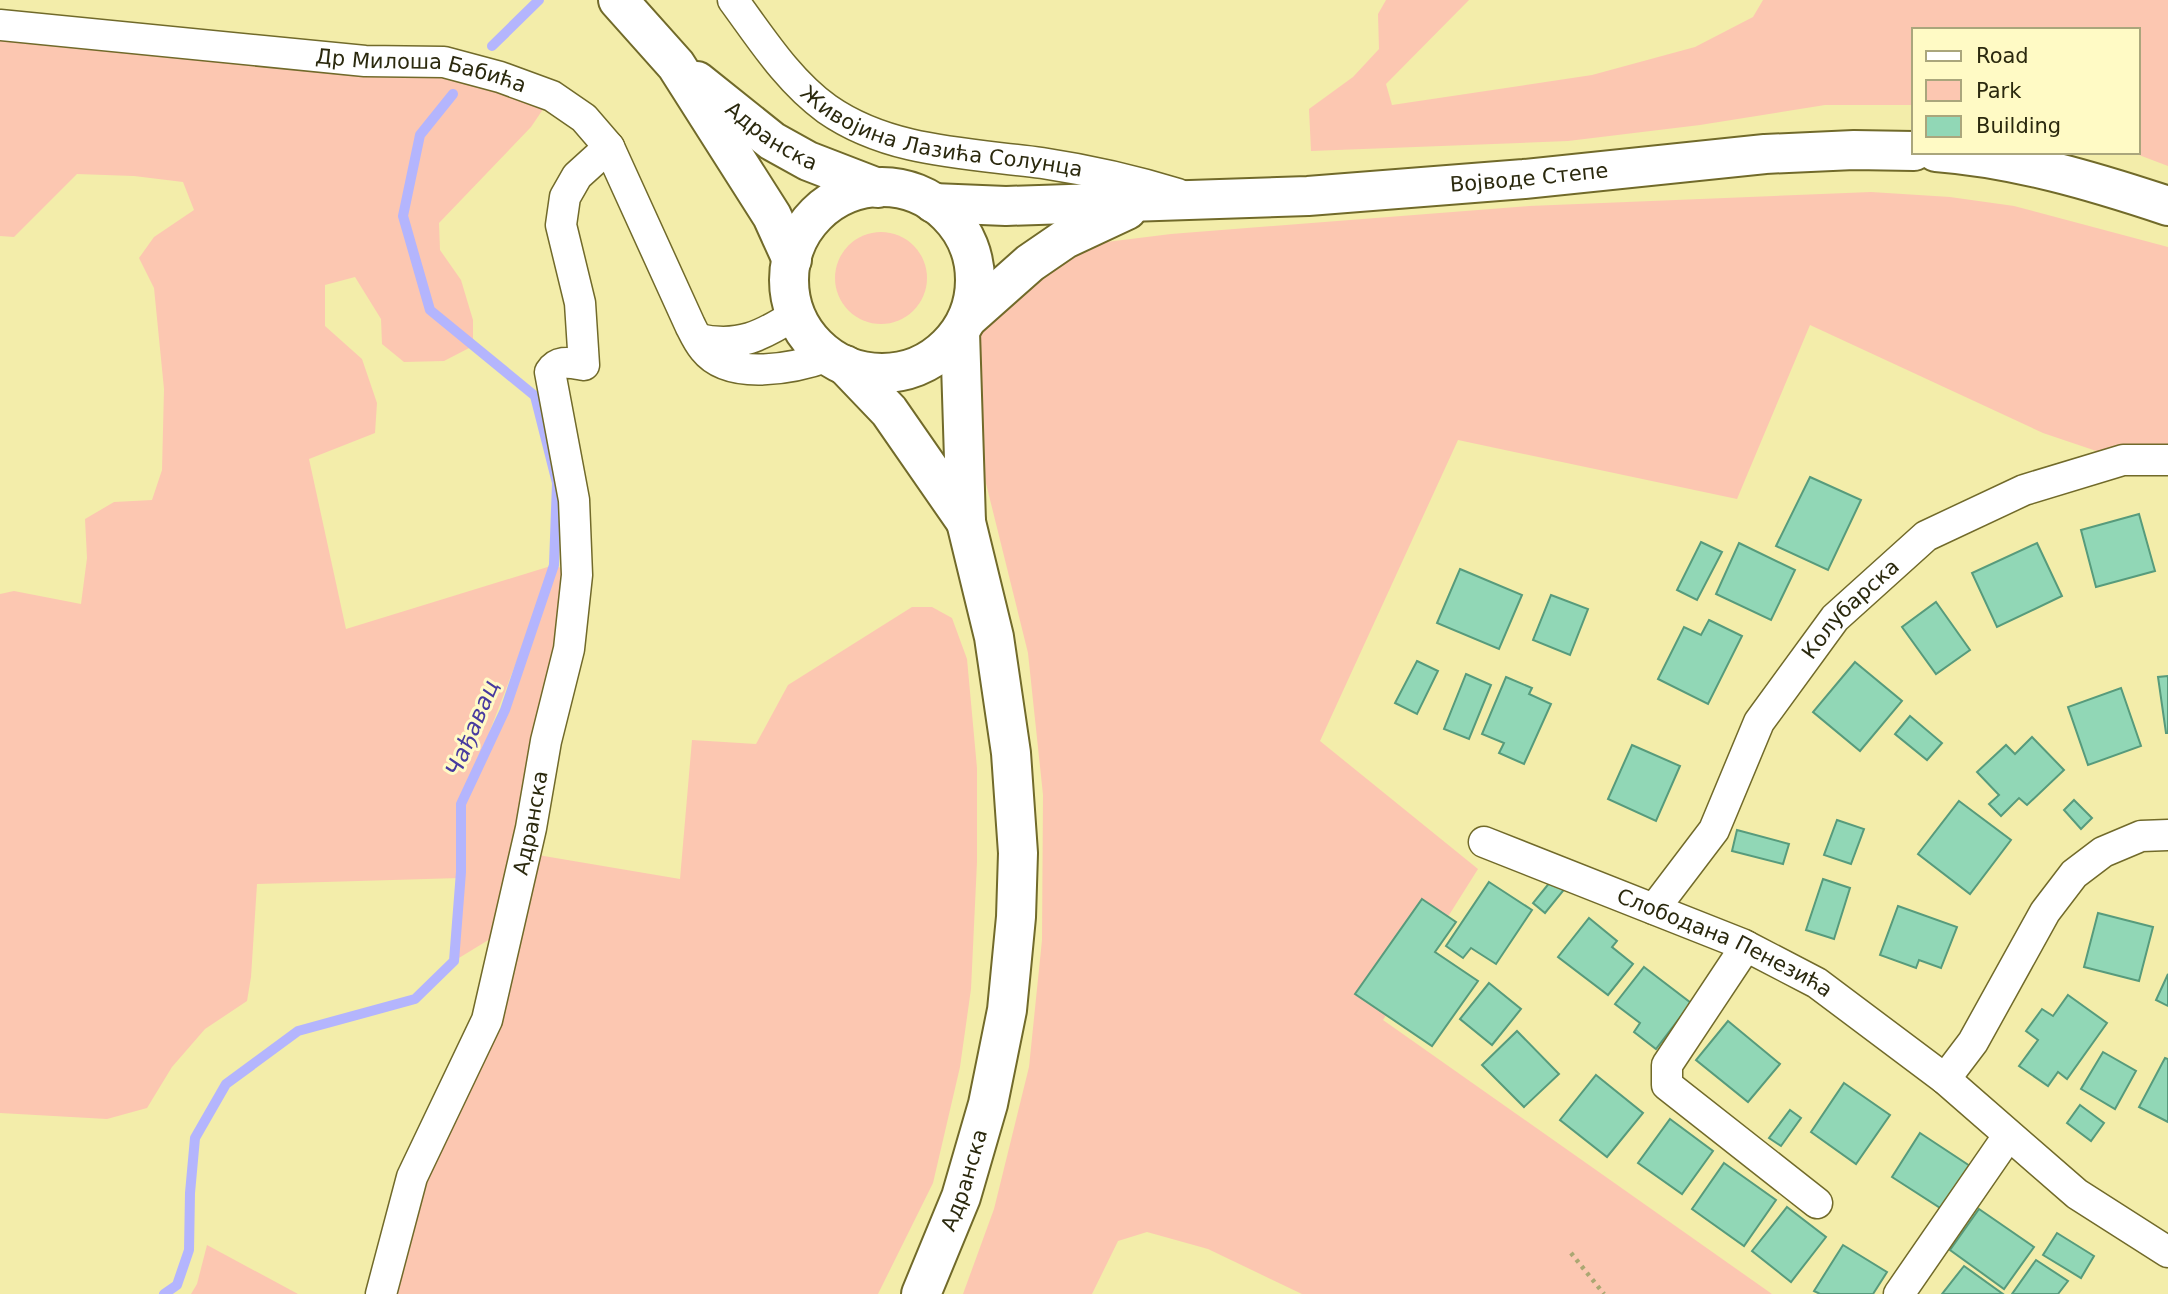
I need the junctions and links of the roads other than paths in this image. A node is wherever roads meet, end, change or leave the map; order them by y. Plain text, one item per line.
1 (618, 0) edge
2 (733, 0) edge
3 (0, 25) edge
4 (676, 65) junction
5 (610, 147) junction
6 (1912, 150) edge
7 (1949, 154) edge
8 (878, 188) junction
9 (1195, 200) junction
10 (933, 203) junction
11 (1142, 203) junction
12 (2168, 206) edge
13 (792, 260) junction
14 (796, 314) junction
15 (964, 325) junction
16 (698, 339) junction
17 (837, 361) junction
18 (2168, 460) edge
19 (966, 522) junction
20 (2168, 835) edge
21 (1484, 842) dead end
22 (1654, 909) junction
23 (1746, 946) junction
24 (1945, 1079) junction
25 (2008, 1136) junction
26 (1817, 1203) dead end
27 (2168, 1252) edge
28 (381, 1294) edge
29 (921, 1294) edge
30 (1899, 1294) edge

1 - 4 main road, Адранска
2 - 9 street, Живојина Лазића Солунца
3 - 5 street, Др Милоша Бабића
4 - 8 main road, Адранска
4 - 13 main road, Адранска
5 - 16 street, Др Милоша Бабића
5 - 28 street, Адранска
6 - 9 main road, Војводе Степе
7 - 12 main road
8 - 10 main road
8 - 13 main road
9 - 11 main road, Војводе Степе
10 - 11 main road, Војводе Степе
10 - 15 main road
11 - 15 main road, Војводе Степе
13 - 14 main road
14 - 16 street
14 - 17 main road
15 - 17 main road
15 - 19 main road, Адранска
16 - 17 street, Др Милоша Бабића
17 - 19 main road, Адранска
18 - 22 street, Колубарска
19 - 29 main road, Адранска
20 - 24 street
21 - 22 street, Слободана Пенезића
22 - 23 street, Слободана Пенезића
23 - 24 street, Слободана Пенезића
23 - 26 street
24 - 25 street, Слободана Пенезића
25 - 27 street, Слободана Пенезића
25 - 30 street

